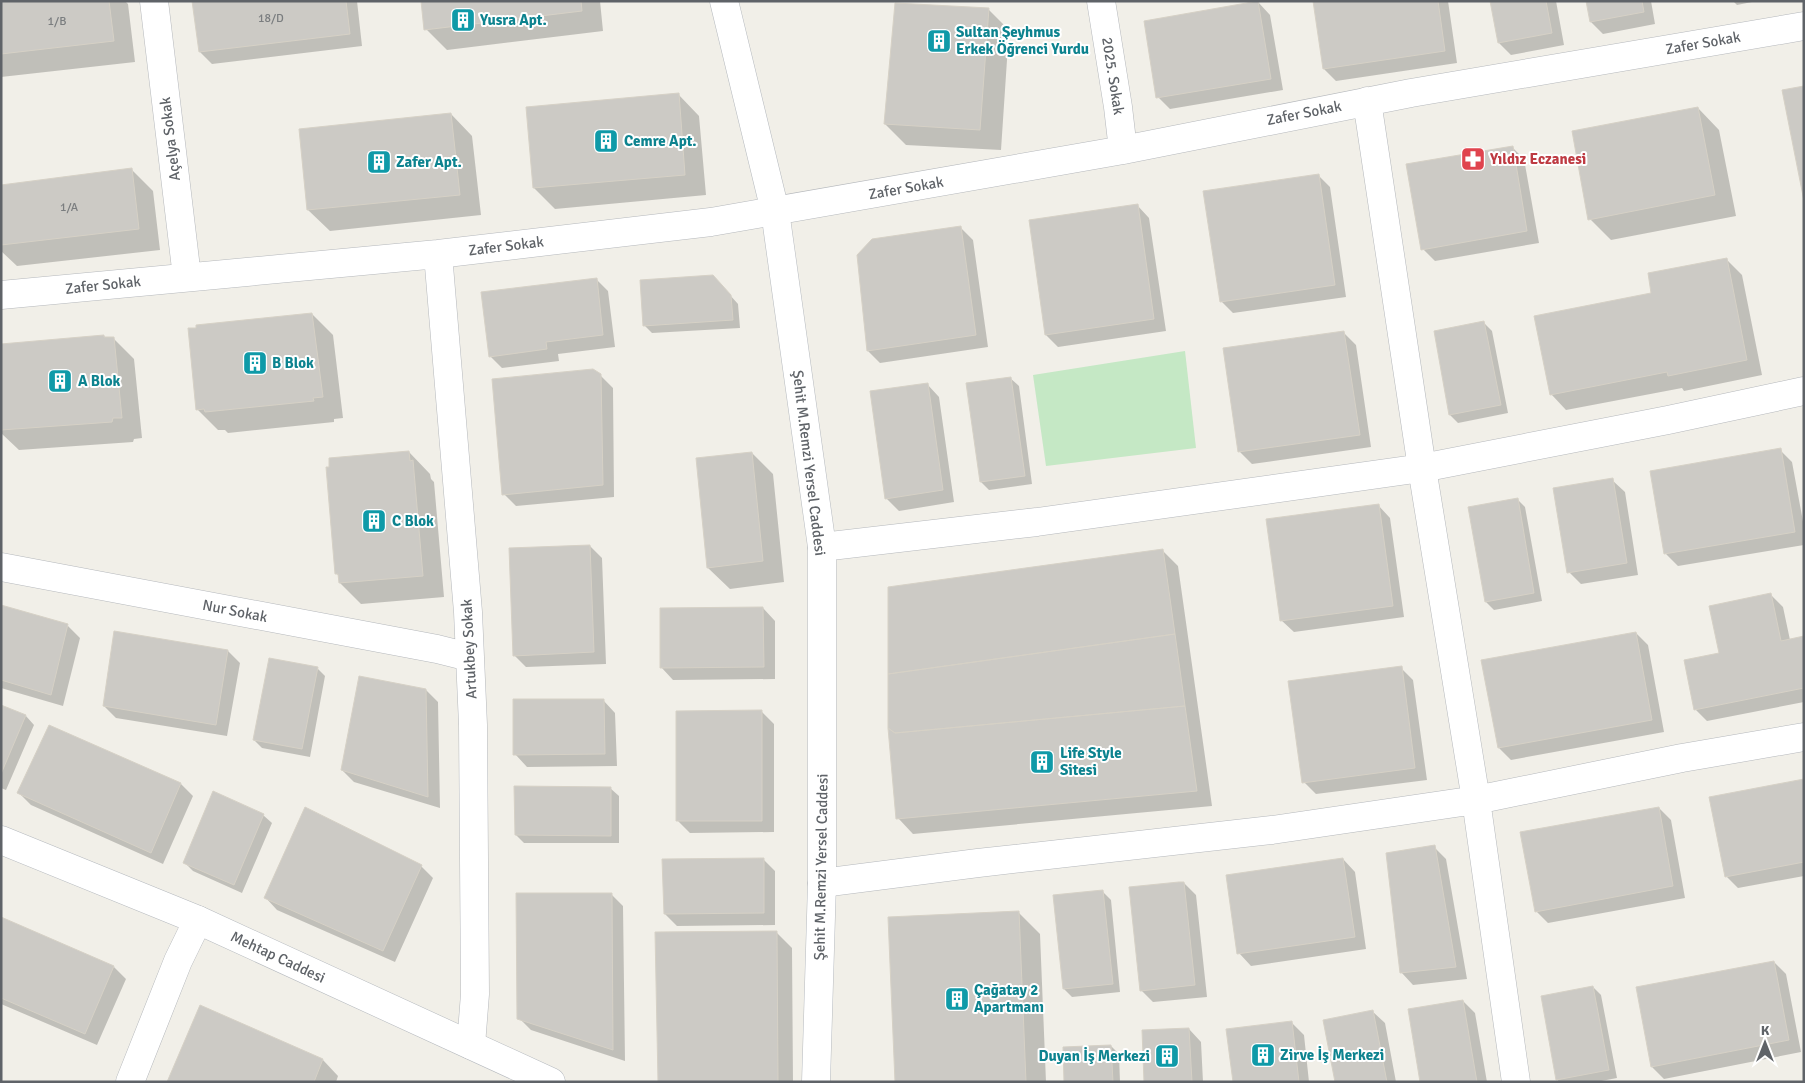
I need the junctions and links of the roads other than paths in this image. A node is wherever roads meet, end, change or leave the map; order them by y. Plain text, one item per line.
1 (154, 1) edge
2 (724, 1) edge
3 (1101, 1) edge
4 (1804, 26) edge
5 (1367, 101) junction
6 (1123, 150) junction
7 (775, 211) junction
8 (438, 254) junction
9 (187, 276) junction
10 (1, 295) edge
11 (1804, 391) edge
12 (1422, 468) junction
13 (822, 547) junction
14 (1, 567) edge
15 (469, 657) junction
16 (1804, 737) edge
17 (1476, 800) junction
18 (1, 840) edge
19 (822, 883) junction
20 (198, 920) junction
21 (471, 1045) junction
22 (130, 1082) edge
23 (551, 1082) edge
24 (816, 1082) edge
25 (1516, 1082) edge

1 - 9 street, Açelya Sokak
2 - 7 street, Şehit M.Remzi Yersel Caddesi
3 - 6 street, 2025. Sokak
4 - 5 street, Zafer Sokak
5 - 6 street, Zafer Sokak
5 - 12 street
6 - 7 street, Zafer Sokak
7 - 8 street, Zafer Sokak
7 - 13 street, Şehit M.Remzi Yersel Caddesi
8 - 9 street, Zafer Sokak
8 - 15 street, Artukbey Sokak
9 - 10 street, Zafer Sokak
11 - 12 street
12 - 13 street
12 - 17 street
13 - 19 street, Şehit M.Remzi Yersel Caddesi
14 - 15 street, Nur Sokak
15 - 21 street, Artukbey Sokak
16 - 17 street
17 - 19 street
17 - 25 street
18 - 20 street, Mehtap Caddesi
19 - 24 street, Şehit M.Remzi Yersel Caddesi
20 - 21 street, Mehtap Caddesi
20 - 22 street
21 - 23 street, Mehtap Caddesi

